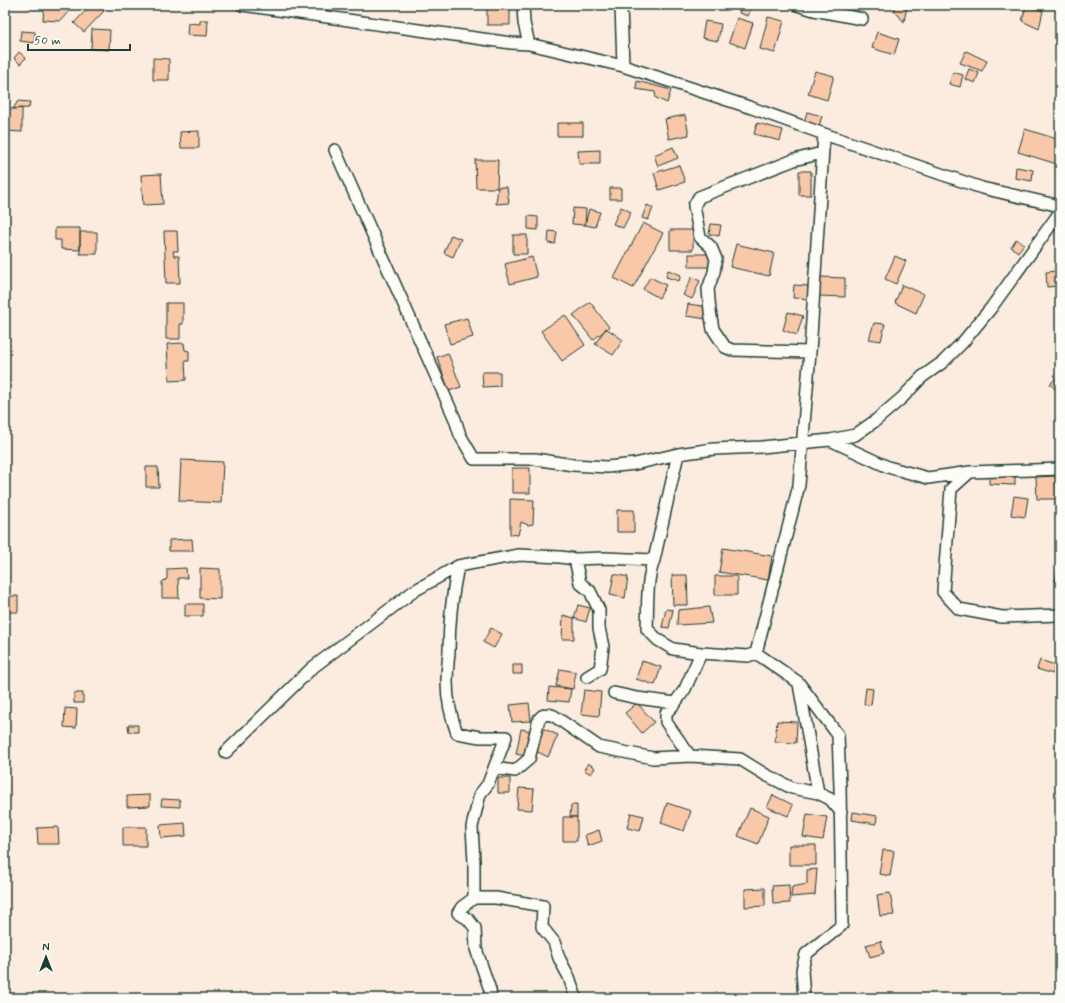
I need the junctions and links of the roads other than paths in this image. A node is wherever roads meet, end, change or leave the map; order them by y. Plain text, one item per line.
1 (242, 5) edge
2 (523, 5) edge
3 (621, 5) edge
4 (798, 5) edge
5 (318, 10) edge
6 (862, 19) dead end
7 (528, 44) junction
8 (623, 66) junction
9 (824, 134) junction
10 (336, 150) dead end
11 (822, 153) junction
12 (1060, 206) edge
13 (1060, 212) edge
14 (810, 352) junction
15 (830, 440) junction
16 (803, 442) junction
17 (678, 454) junction
18 (1060, 469) edge
19 (970, 472) junction
20 (575, 559) junction
21 (654, 560) junction
22 (458, 566) junction
23 (1060, 615) edge
24 (702, 653) junction
25 (756, 653) junction
26 (587, 677) dead end
27 (798, 682) junction
28 (614, 693) dead end
29 (675, 703) junction
30 (226, 752) dead end
31 (690, 756) junction
32 (494, 768) junction
33 (818, 793) junction
34 (841, 812) junction
35 (474, 898) junction
36 (491, 998) edge
37 (576, 998) edge
38 (804, 998) edge

1 - 5 street
2 - 7 street
3 - 8 street
4 - 6 street
5 - 7 street
7 - 8 street
8 - 9 street
9 - 11 street
9 - 12 street
10 - 17 street
11 - 14 street
11 - 14 street
13 - 15 street
14 - 16 street
15 - 16 street
15 - 19 street
16 - 17 street
16 - 25 street
17 - 21 street
18 - 19 street
19 - 23 street
20 - 21 street
20 - 22 street
20 - 26 street
21 - 24 street
22 - 30 street
22 - 32 street
24 - 25 street
24 - 29 street
25 - 27 street
27 - 33 street
27 - 34 street
28 - 29 street
29 - 31 street
31 - 32 street
31 - 33 street
32 - 35 street
33 - 34 street
34 - 38 street
35 - 36 street
35 - 37 street

